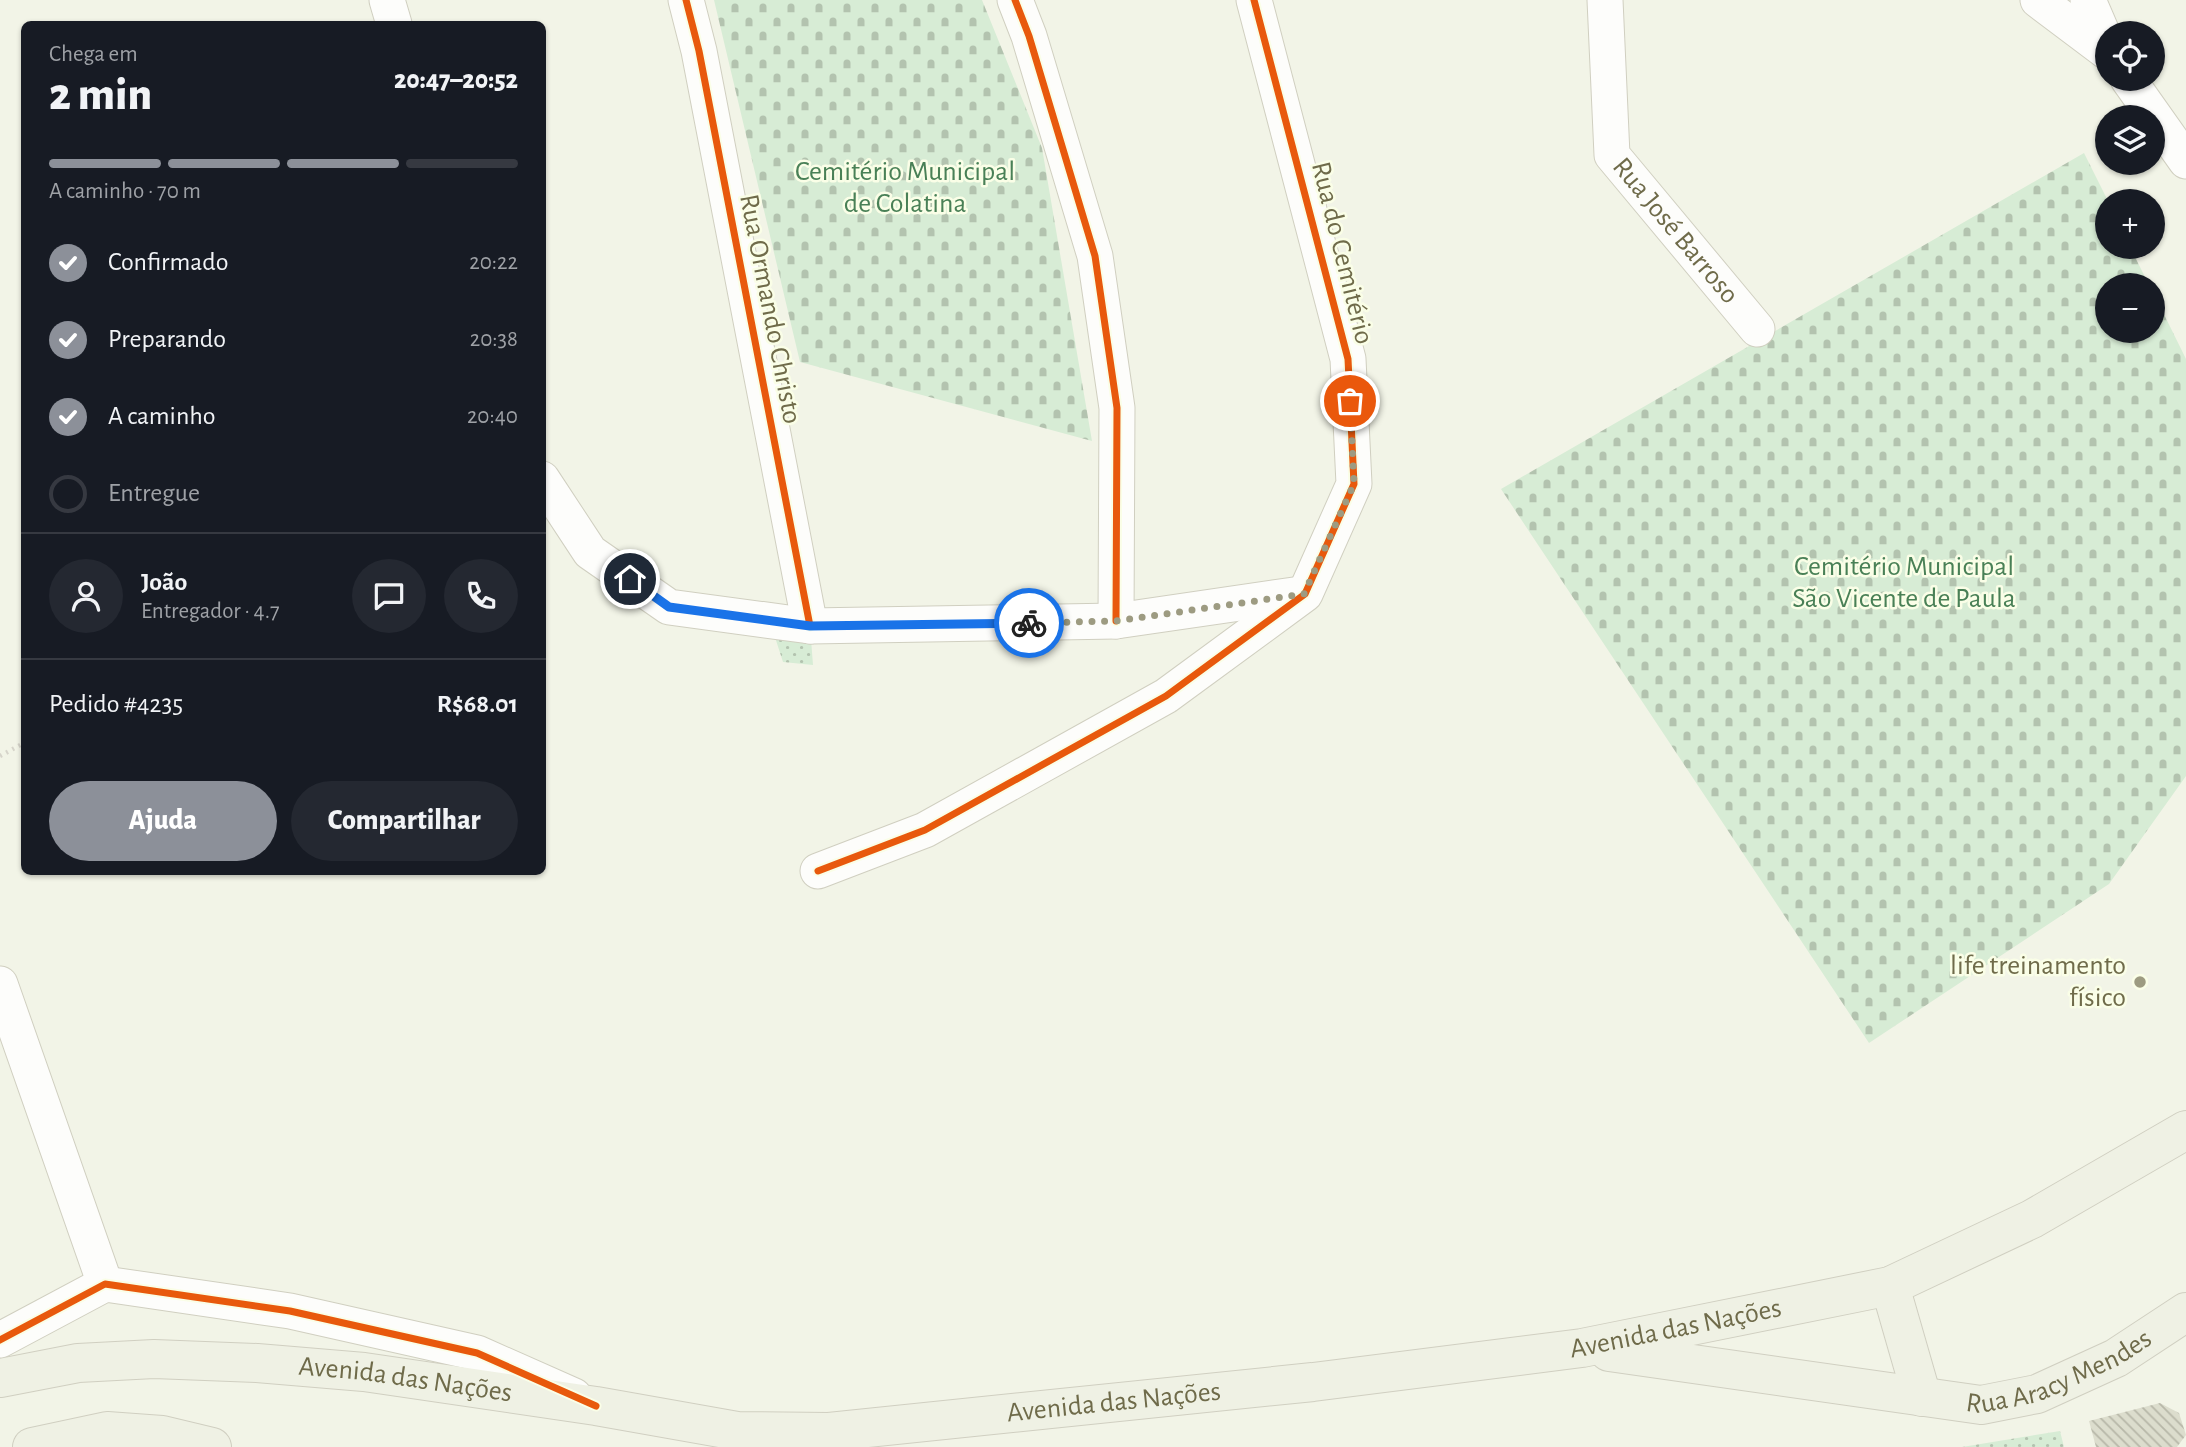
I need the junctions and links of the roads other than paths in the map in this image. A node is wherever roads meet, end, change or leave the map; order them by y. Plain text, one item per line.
1 (387, 0) edge
2 (686, 0) edge
3 (1015, 0) edge
4 (1254, 0) edge
5 (1605, 0) edge
6 (2038, 0) edge
7 (2088, 0) edge
8 (393, 21) edge
9 (2097, 21) edge
10 (2095, 43) edge
11 (2136, 91) edge
12 (2186, 161) edge
13 (1757, 329) dead end
14 (546, 485) edge
15 (1304, 594) junction
16 (1116, 621) junction
17 (810, 626) junction
18 (818, 871) dead end
19 (0, 984) edge
20 (2186, 1130) edge
21 (105, 1284) junction
22 (1890, 1286) junction
23 (2186, 1312) edge
24 (0, 1340) edge
25 (1582, 1348) junction
26 (0, 1378) edge
27 (1922, 1397) junction
28 (596, 1406) junction
29 (32, 1447) edge
30 (212, 1447) edge

1 - 8 street
2 - 17 street, Rua Ormando Christo
3 - 16 street
4 - 15 street, Rua do Cemitério
5 - 13 street, Rua José Barroso
6 - 10 street
7 - 9 street
11 - 12 street
14 - 17 street
15 - 16 street
15 - 18 street
16 - 17 street
19 - 21 street
20 - 22 main road, Avenida das Nações
21 - 24 street
21 - 28 street
22 - 25 main road, Avenida das Nações
22 - 27 main road, Rua Aracy Mendes
23 - 27 main road, Rua Aracy Mendes
25 - 27 main road, Rua Aracy Mendes
25 - 28 main road, Avenida das Nações
26 - 28 main road, Avenida das Nações
29 - 30 main road

